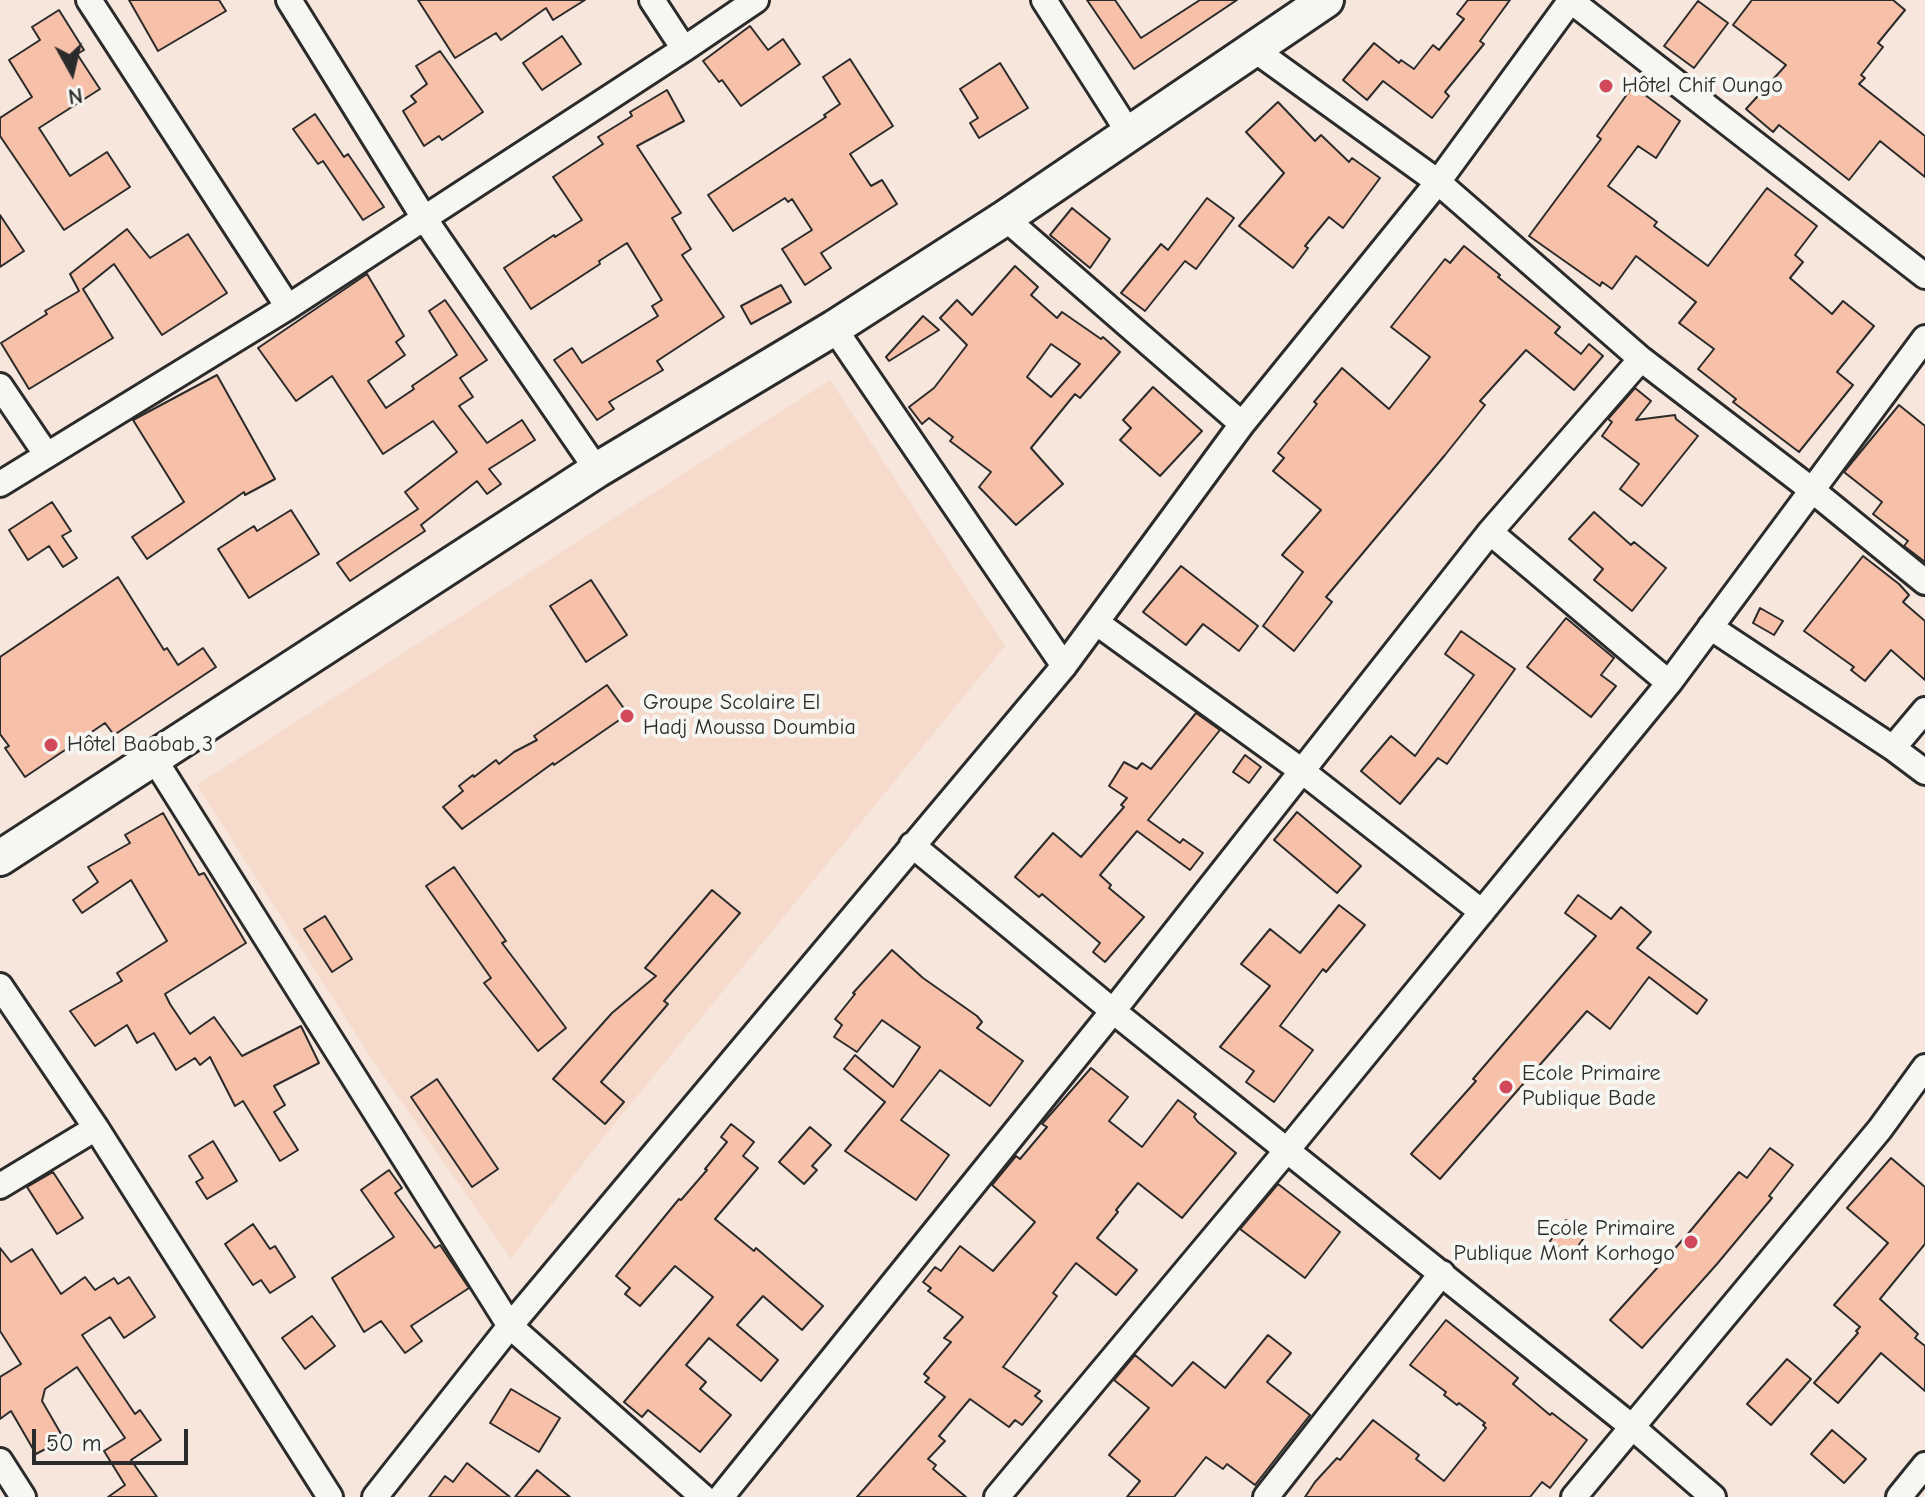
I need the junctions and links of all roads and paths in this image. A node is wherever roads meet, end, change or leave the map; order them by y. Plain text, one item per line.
1 (89, 0) edge
2 (289, 0) edge
3 (652, 0) edge
4 (756, 0) edge
5 (1044, 0) edge
6 (1326, 0) edge
7 (1570, 0) edge
8 (684, 49) junction
9 (1255, 50) junction
10 (1129, 133) junction
11 (1438, 182) junction
12 (424, 218) junction
13 (1005, 218) junction
14 (1925, 276) edge
15 (288, 307) junction
16 (834, 328) junction
17 (1925, 338) edge
18 (1641, 359) junction
19 (0, 386) edge
20 (1242, 424) junction
21 (46, 454) junction
22 (597, 470) junction
23 (0, 484) edge
24 (1812, 490) junction
25 (1490, 532) junction
26 (1925, 582) edge
27 (1097, 623) junction
28 (1710, 627) junction
29 (1064, 666) junction
30 (1669, 683) junction
31 (1925, 710) edge
32 (1893, 748) junction
33 (153, 757) junction
34 (1302, 771) junction
35 (1925, 772) edge
36 (912, 845) junction
37 (0, 858) edge
38 (1482, 912) junction
39 (0, 986) edge
40 (1113, 1011) junction
41 (1925, 1067) edge
42 (96, 1128) junction
43 (1288, 1149) junction
44 (0, 1186) edge
45 (1442, 1273) junction
46 (510, 1326) junction
47 (1631, 1426) junction
48 (0, 1461) edge
49 (1925, 1465) edge
50 (23, 1497) edge
51 (330, 1497) edge
52 (375, 1497) edge
53 (703, 1497) edge
54 (721, 1497) edge
55 (997, 1497) edge
56 (1266, 1497) edge
57 (1574, 1497) edge
58 (1713, 1497) edge
59 (1899, 1497) edge

1 - 15 street
2 - 12 street
3 - 8 street
4 - 8 street
5 - 10 street
6 - 9 street
7 - 11 street
7 - 14 street
8 - 12 street
9 - 10 street
9 - 11 street
10 - 13 street
11 - 18 street
11 - 20 street
12 - 15 street
12 - 22 street
13 - 16 street
13 - 20 street
15 - 21 street
16 - 22 street
16 - 29 street
17 - 24 street
18 - 24 street
18 - 25 street
19 - 21 street
20 - 27 street
21 - 23 street
22 - 33 street
24 - 26 street
24 - 28 street
25 - 30 street
25 - 34 street
27 - 29 street
27 - 34 street
28 - 30 street
28 - 32 street
29 - 36 street
30 - 38 street
31 - 32 street
32 - 35 street
33 - 37 street
33 - 46 street
34 - 38 street
34 - 40 street
36 - 40 street
36 - 46 street
38 - 43 street
39 - 42 street
40 - 43 street
40 - 54 street
41 - 47 street
42 - 44 street
42 - 51 street
43 - 45 street
43 - 55 street
45 - 47 street
45 - 56 street
46 - 52 street
46 - 53 street
47 - 57 street
47 - 58 street
48 - 50 street
49 - 59 street

